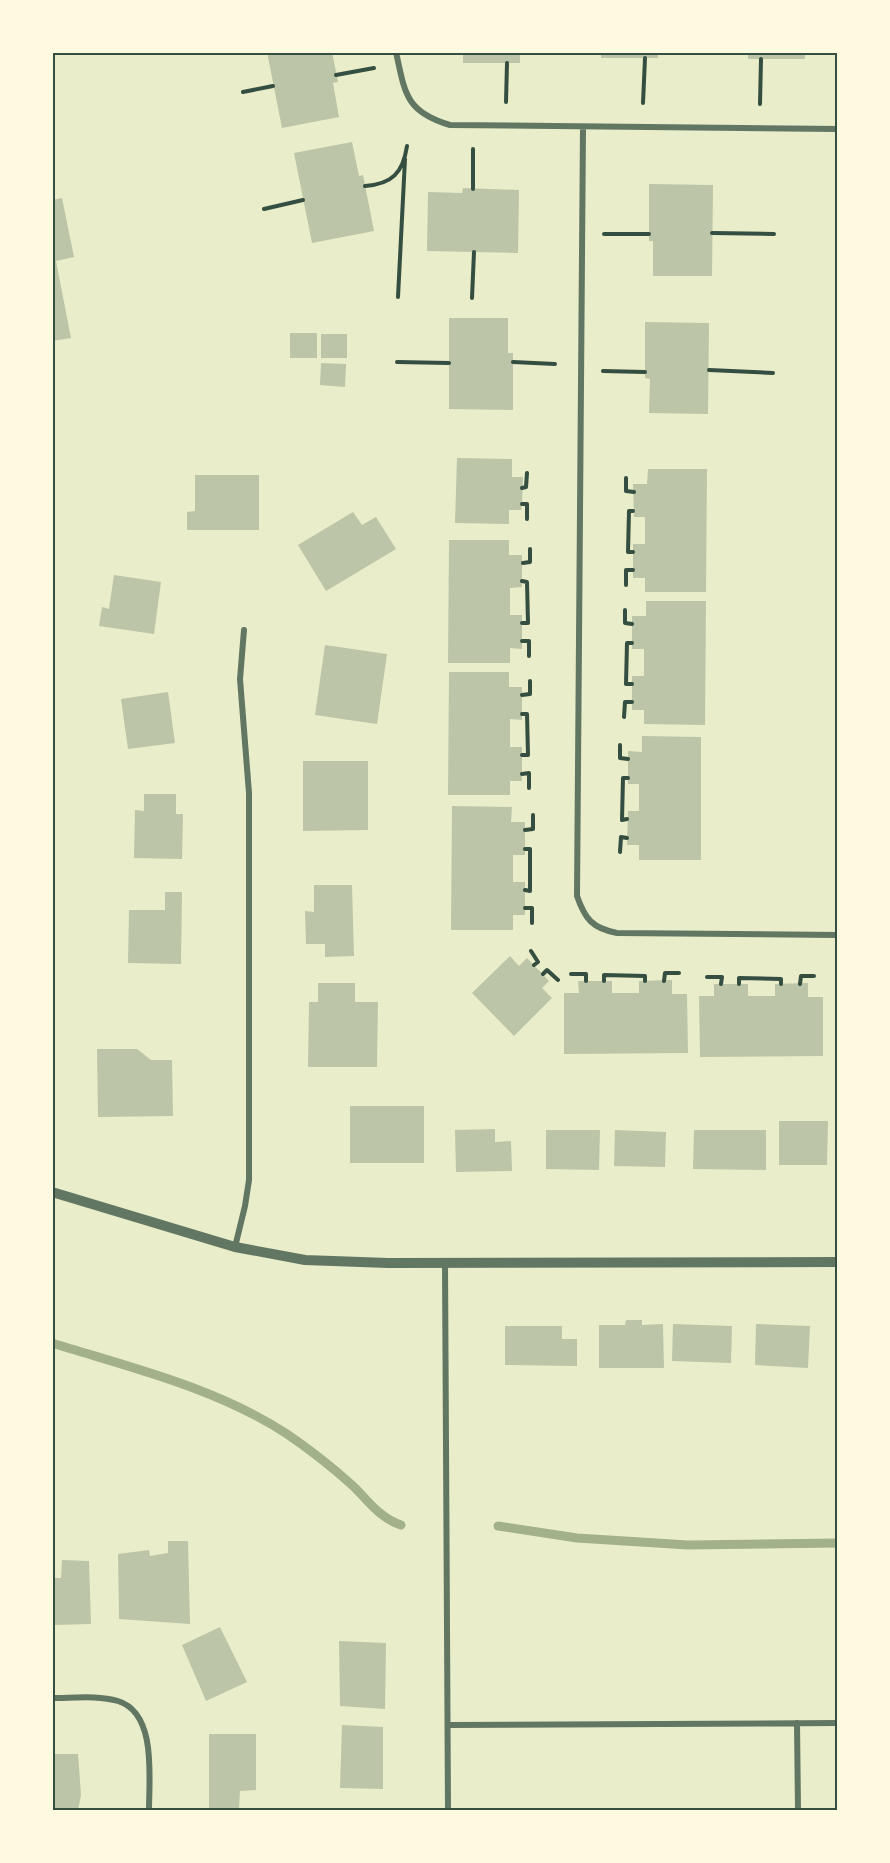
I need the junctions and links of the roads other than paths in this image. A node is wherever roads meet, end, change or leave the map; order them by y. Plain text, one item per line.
1 (396, 52) edge
2 (582, 127) junction
3 (837, 129) edge
4 (244, 630) dead end
5 (837, 935) edge
6 (52, 1192) edge
7 (235, 1247) junction
8 (837, 1262) edge
9 (446, 1263) junction
10 (52, 1698) edge
11 (797, 1723) junction
12 (837, 1723) edge
13 (447, 1725) junction
14 (149, 1810) edge
15 (448, 1810) edge
16 (798, 1810) edge

1 - 2 street
2 - 3 street
2 - 5 street
4 - 7 street
6 - 7 street
7 - 9 street
8 - 9 street
9 - 13 street
10 - 14 street
11 - 12 street
11 - 13 street
11 - 16 street
13 - 15 street

